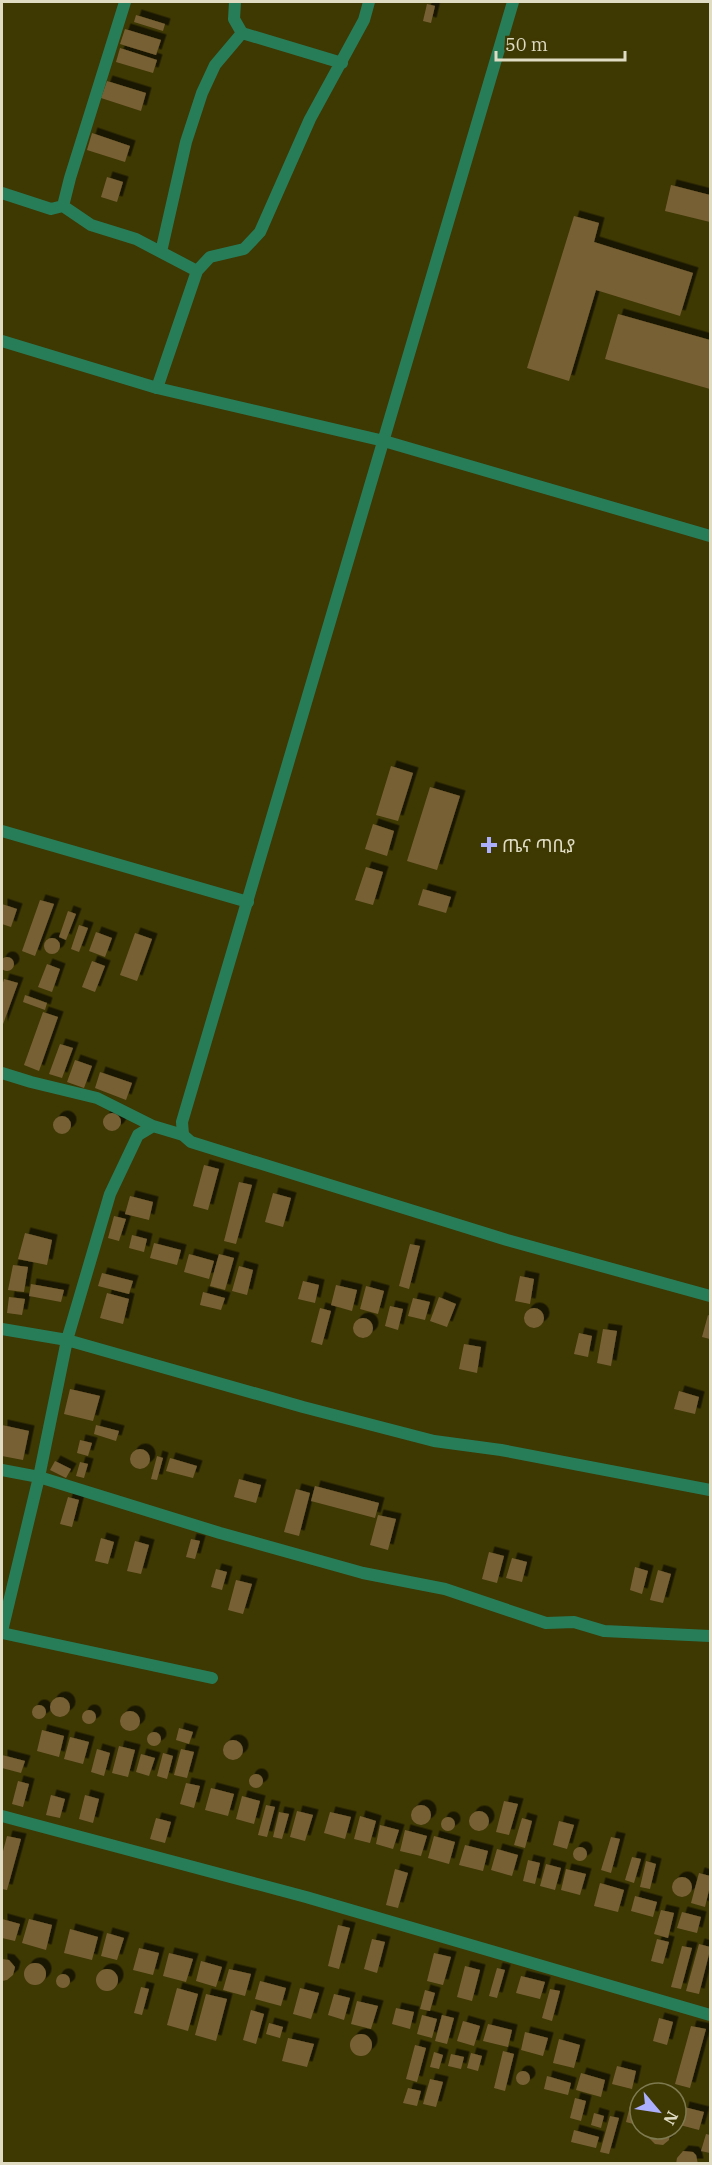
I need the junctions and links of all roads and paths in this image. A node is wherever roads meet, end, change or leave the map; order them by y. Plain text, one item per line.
1 (124, 2) edge
2 (235, 2) edge
3 (369, 2) edge
4 (513, 2) edge
5 (242, 33) junction
6 (342, 63) junction
7 (2, 193) edge
8 (63, 206) junction
9 (161, 252) junction
10 (197, 272) junction
11 (2, 341) edge
12 (157, 388) junction
13 (384, 441) junction
14 (711, 536) edge
15 (2, 831) edge
16 (248, 902) junction
17 (2, 1072) edge
18 (153, 1126) junction
19 (183, 1135) junction
20 (711, 1296) edge
21 (2, 1329) edge
22 (67, 1340) junction
23 (2, 1470) edge
24 (39, 1477) junction
25 (711, 1490) edge
26 (2, 1632) edge
27 (711, 1636) edge
28 (212, 1678) dead end
29 (2, 1816) edge
30 (711, 2014) edge

1 - 8 street
2 - 5 street
3 - 6 street
4 - 13 street
5 - 6 street
5 - 9 street
6 - 10 street
7 - 8 street
8 - 9 street
9 - 10 street
10 - 12 street
11 - 12 street
12 - 13 street
13 - 14 street
13 - 16 street
15 - 16 street
16 - 19 street
17 - 18 street
18 - 19 street
18 - 22 street
19 - 20 street
21 - 22 street
22 - 24 street
22 - 25 street
23 - 24 street
24 - 26 street
24 - 27 street
26 - 28 street
29 - 30 street

